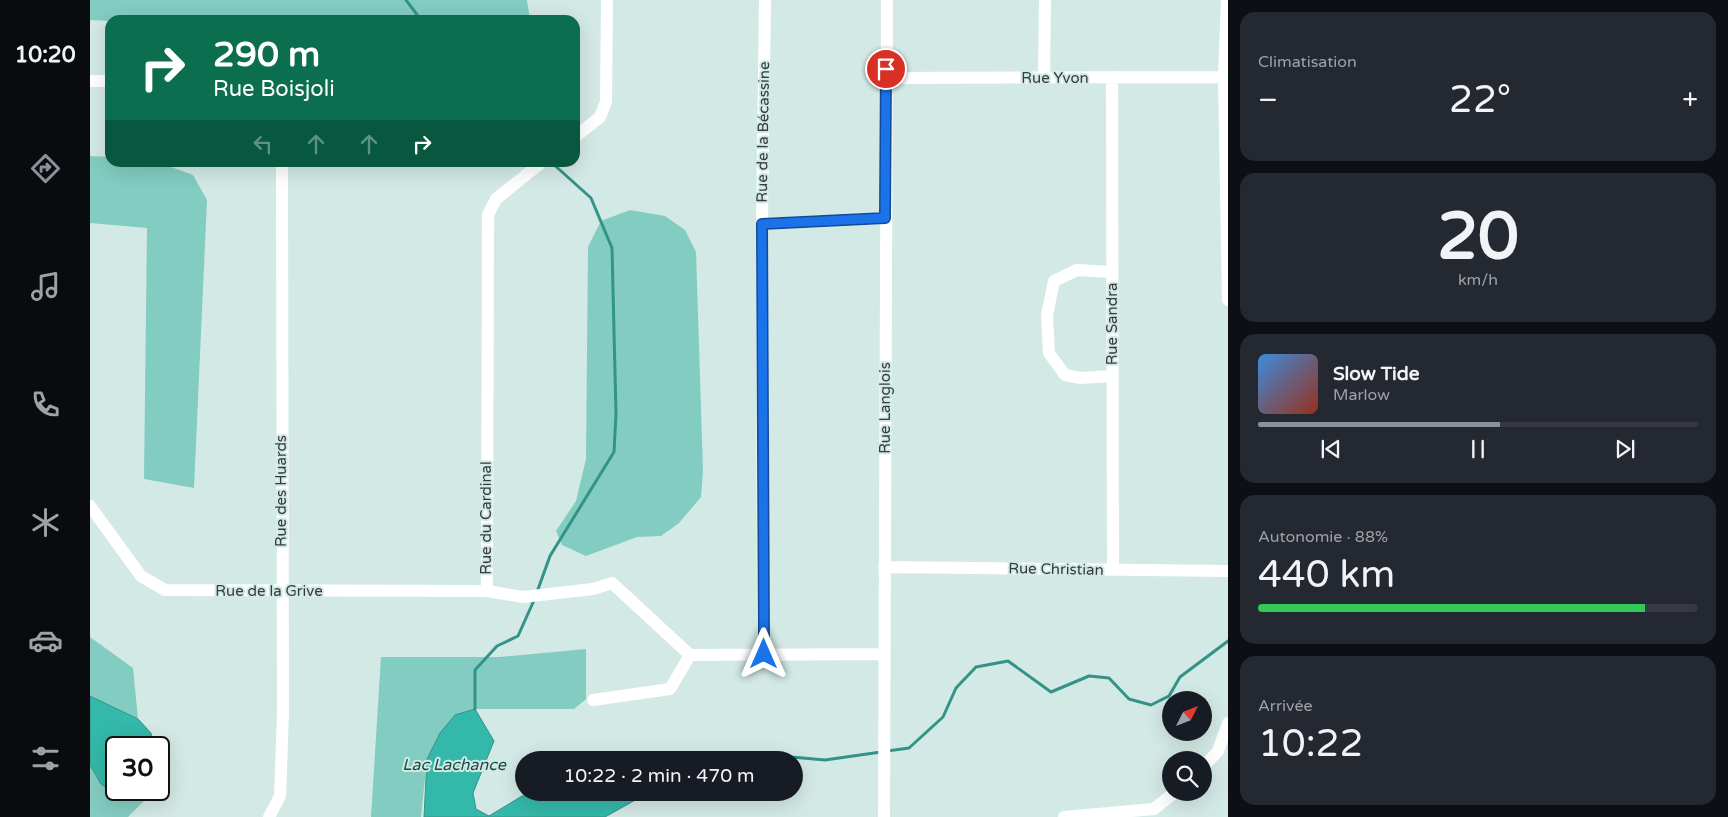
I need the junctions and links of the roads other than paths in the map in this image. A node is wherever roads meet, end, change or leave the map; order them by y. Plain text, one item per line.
1 (607, 0) edge
2 (765, 0) edge
3 (887, 0) edge
4 (1045, 0) edge
5 (1227, 0) edge
6 (1224, 77) junction
7 (885, 78) junction
8 (1044, 78) junction
9 (1112, 78) junction
10 (90, 81) edge
11 (105, 81) edge
12 (580, 132) edge
13 (282, 167) edge
14 (536, 167) edge
15 (885, 218) junction
16 (762, 224) junction
17 (1112, 272) junction
18 (1228, 300) edge
19 (1112, 376) junction
20 (90, 506) edge
21 (884, 567) junction
22 (1113, 570) junction
23 (1228, 571) edge
24 (281, 590) junction
25 (487, 591) junction
26 (764, 654) junction
27 (884, 654) junction
28 (690, 655) junction
29 (593, 700) dead end
30 (1228, 723) edge
31 (1212, 757) edge
32 (1164, 801) edge
33 (269, 817) edge
34 (884, 817) edge
35 (1064, 817) edge

1 - 12 street
2 - 16 street, Rue de la Bécassine
3 - 7 street, Rue Langlois
4 - 8 street
5 - 6 street
6 - 9 street, Rue Yvon
6 - 18 street
7 - 8 street, Rue Yvon
7 - 15 street, Rue Langlois
8 - 9 street, Rue Yvon
9 - 17 street, Rue Sandra
10 - 11 street
13 - 24 street, Rue des Huards
14 - 25 street, Rue du Cardinal
15 - 16 street
15 - 21 street, Rue Langlois
16 - 26 street, Rue de la Bécassine
17 - 19 street, Rue Sandra
17 - 19 street
19 - 22 street, Rue Sandra
20 - 24 street, Rue de la Grive
21 - 22 street, Rue Christian
21 - 27 street, Rue Langlois
22 - 23 street, Rue Christian
24 - 25 street, Rue de la Grive
24 - 33 street, Rue des Huards
25 - 28 street, Rue du Cardinal
26 - 27 street
26 - 28 street
27 - 34 street, Rue Langlois
28 - 29 street
30 - 31 street
32 - 35 street

